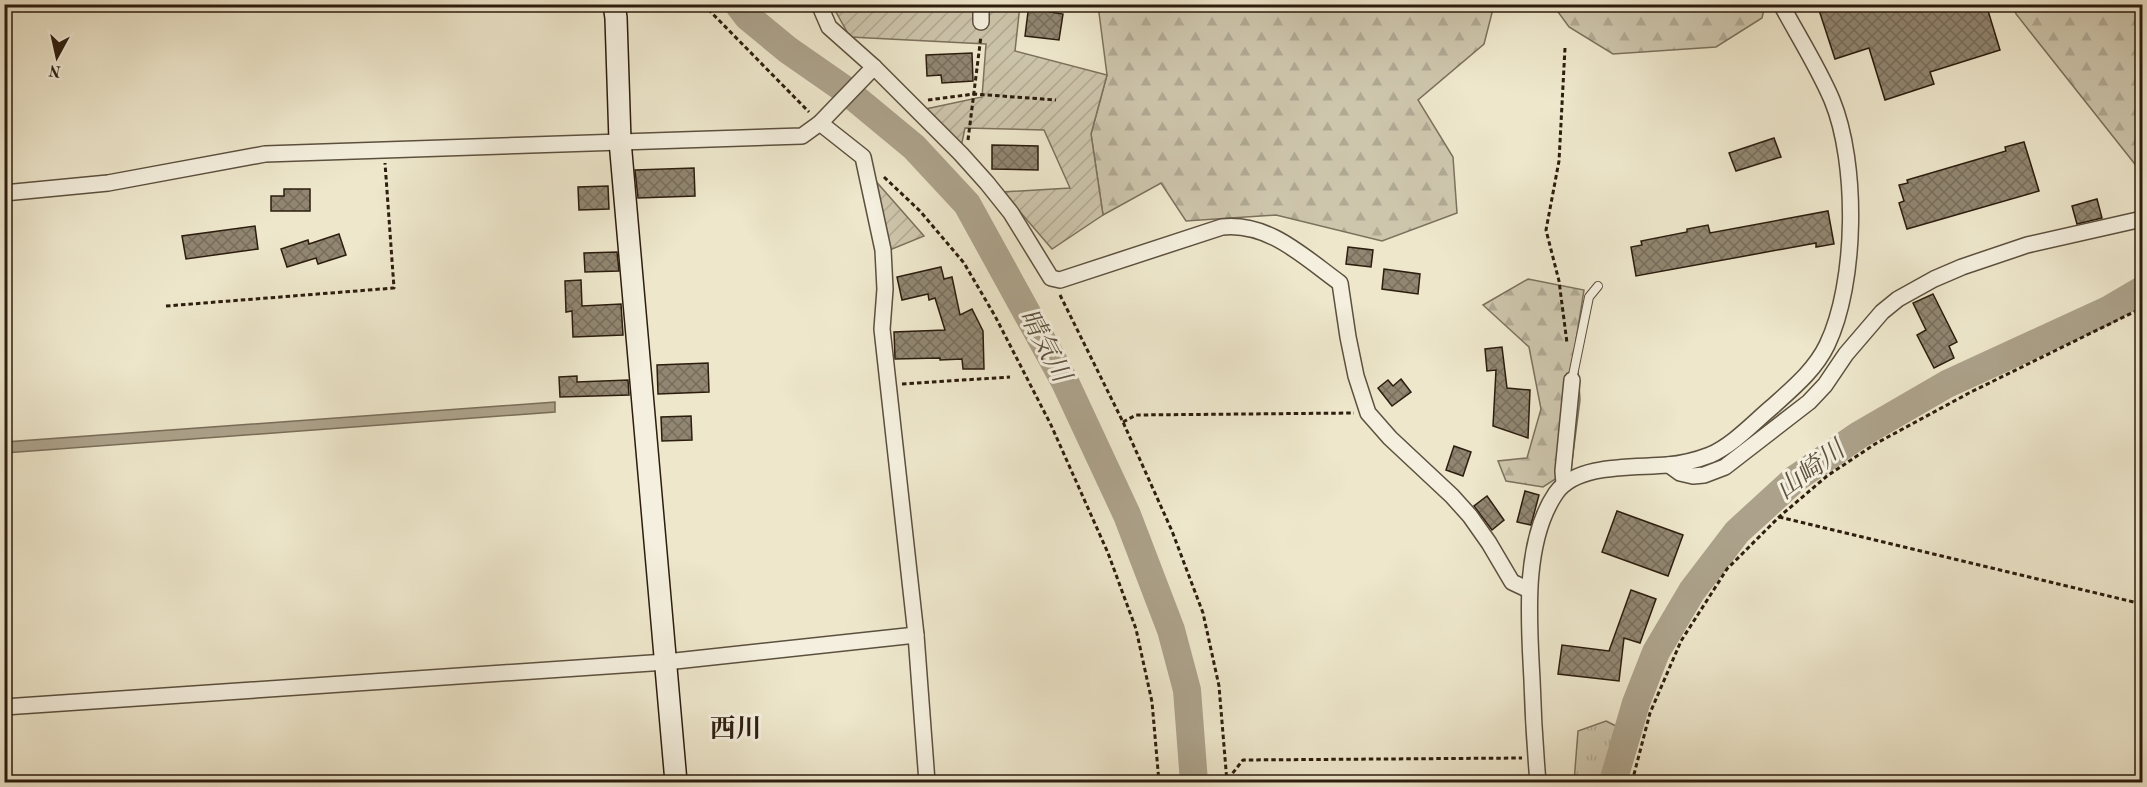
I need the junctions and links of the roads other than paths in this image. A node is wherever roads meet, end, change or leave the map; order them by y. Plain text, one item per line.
1 (614, 4) edge
2 (819, 4) edge
3 (981, 4) edge
4 (1781, 4) edge
5 (981, 22) road end
6 (874, 67) junction
7 (820, 123) junction
8 (620, 141) junction
9 (4, 193) edge
10 (2142, 219) edge
11 (1598, 286) dead end
12 (1572, 380) joint
13 (1669, 465) junction
14 (1564, 483) junction
15 (1529, 590) junction
16 (916, 635) junction
17 (666, 662) junction
18 (4, 707) edge
19 (676, 783) edge
20 (927, 783) edge
21 (1538, 783) edge

1 - 8 street
2 - 6 street
3 - 5 street
4 - 13 street
6 - 7 street
6 - 15 street
7 - 8 street
7 - 16 street
8 - 9 street
8 - 17 street
10 - 13 street
11 - 12 lane
12 - 14 street
13 - 14 street
14 - 15 street
15 - 21 street
16 - 17 street
16 - 20 street
17 - 18 street
17 - 19 street

